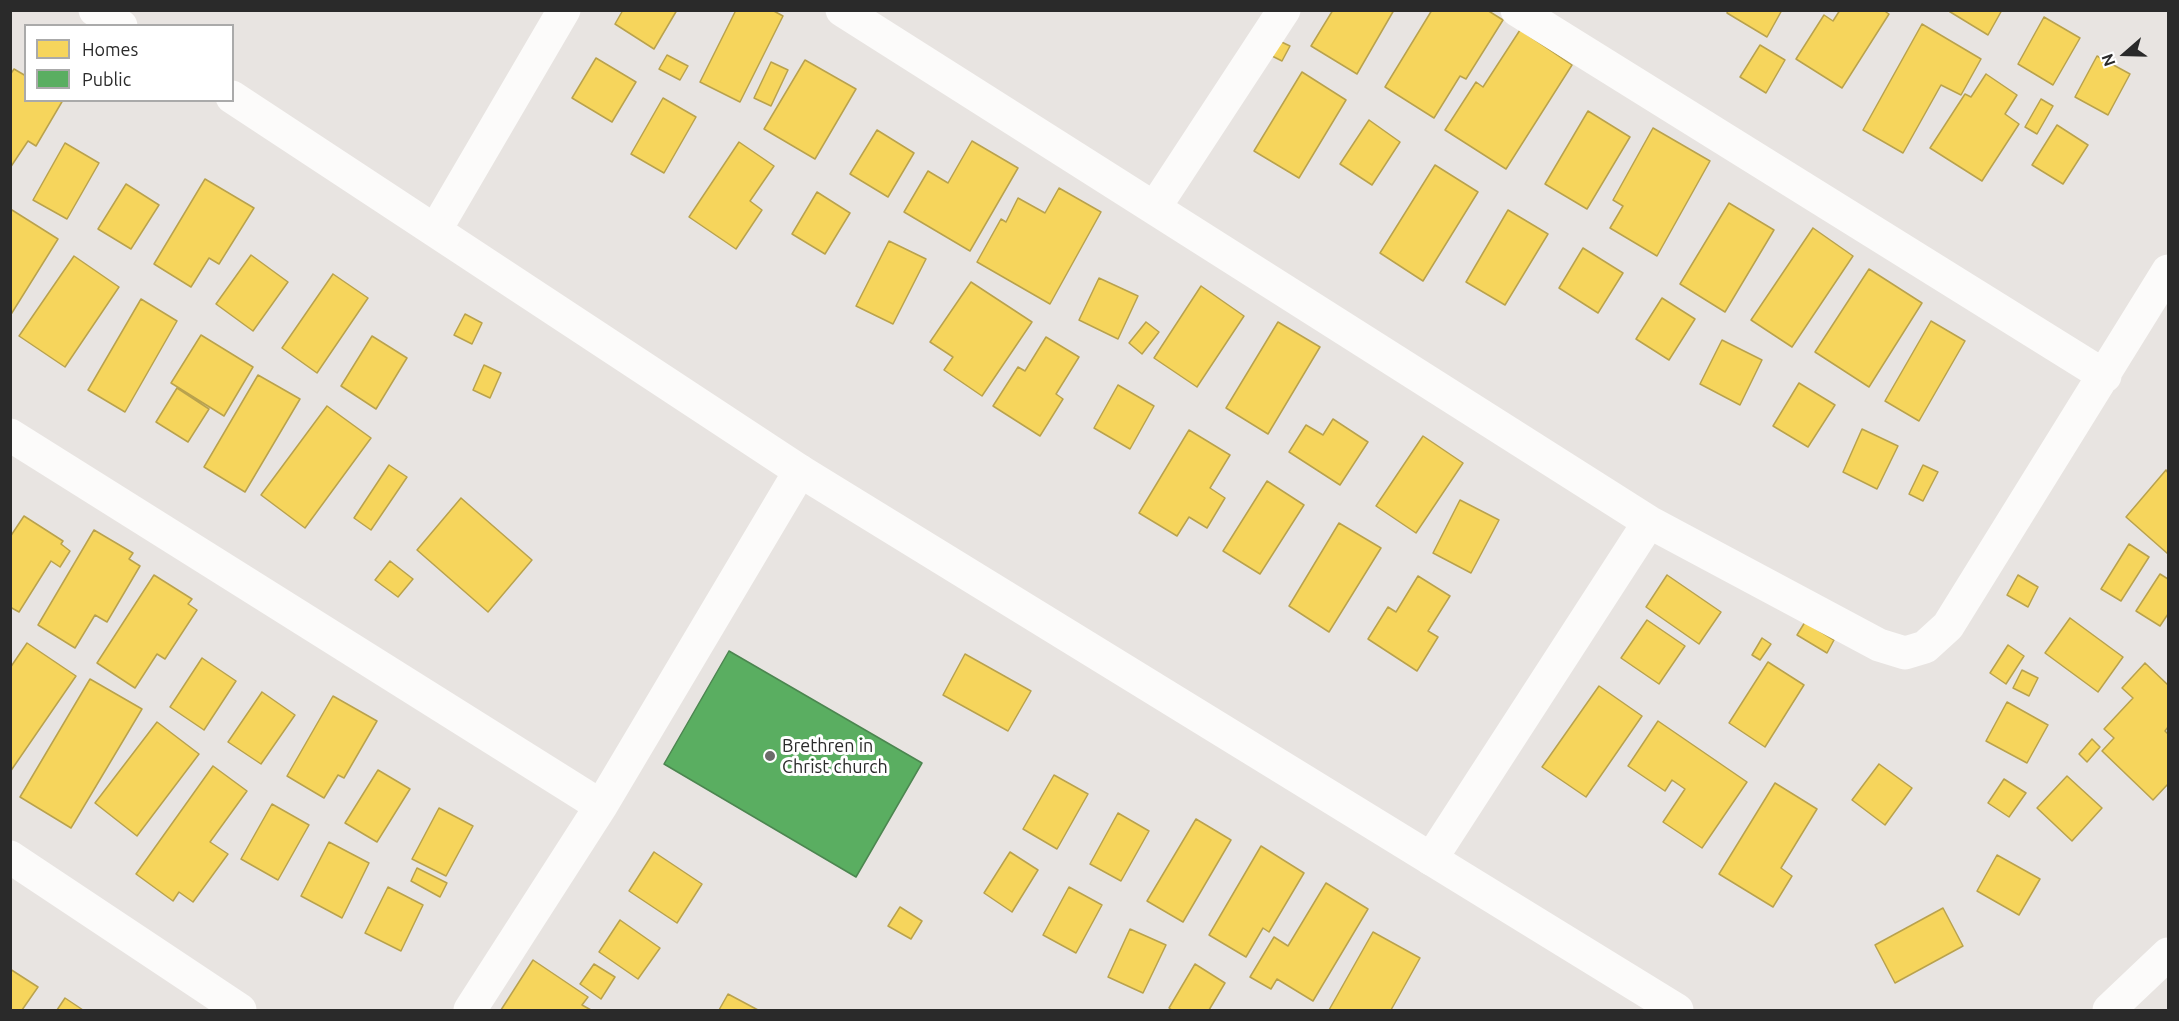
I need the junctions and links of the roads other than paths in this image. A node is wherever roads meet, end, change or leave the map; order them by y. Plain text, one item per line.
1 (95, 10) edge
2 (564, 10) edge
3 (842, 10) edge
4 (1284, 10) edge
5 (1517, 10) edge
6 (118, 24) edge
7 (234, 98) edge
8 (1155, 207) junction
9 (436, 229) junction
10 (2169, 271) edge
11 (2105, 376) junction
12 (10, 435) edge
13 (800, 471) junction
14 (1649, 522) junction
15 (601, 806) junction
16 (10, 857) edge
17 (1431, 859) junction
18 (2169, 954) edge
19 (240, 1011) edge
20 (470, 1011) edge
21 (1677, 1011) edge
22 (2109, 1011) edge

1 - 6 street
2 - 9 street
3 - 8 street
4 - 8 street
5 - 11 street
7 - 9 street
8 - 14 street
9 - 13 street
10 - 11 street
11 - 14 street
12 - 15 street
13 - 15 street
13 - 17 street
14 - 17 street
15 - 20 street
16 - 19 street
17 - 21 street
18 - 22 street

